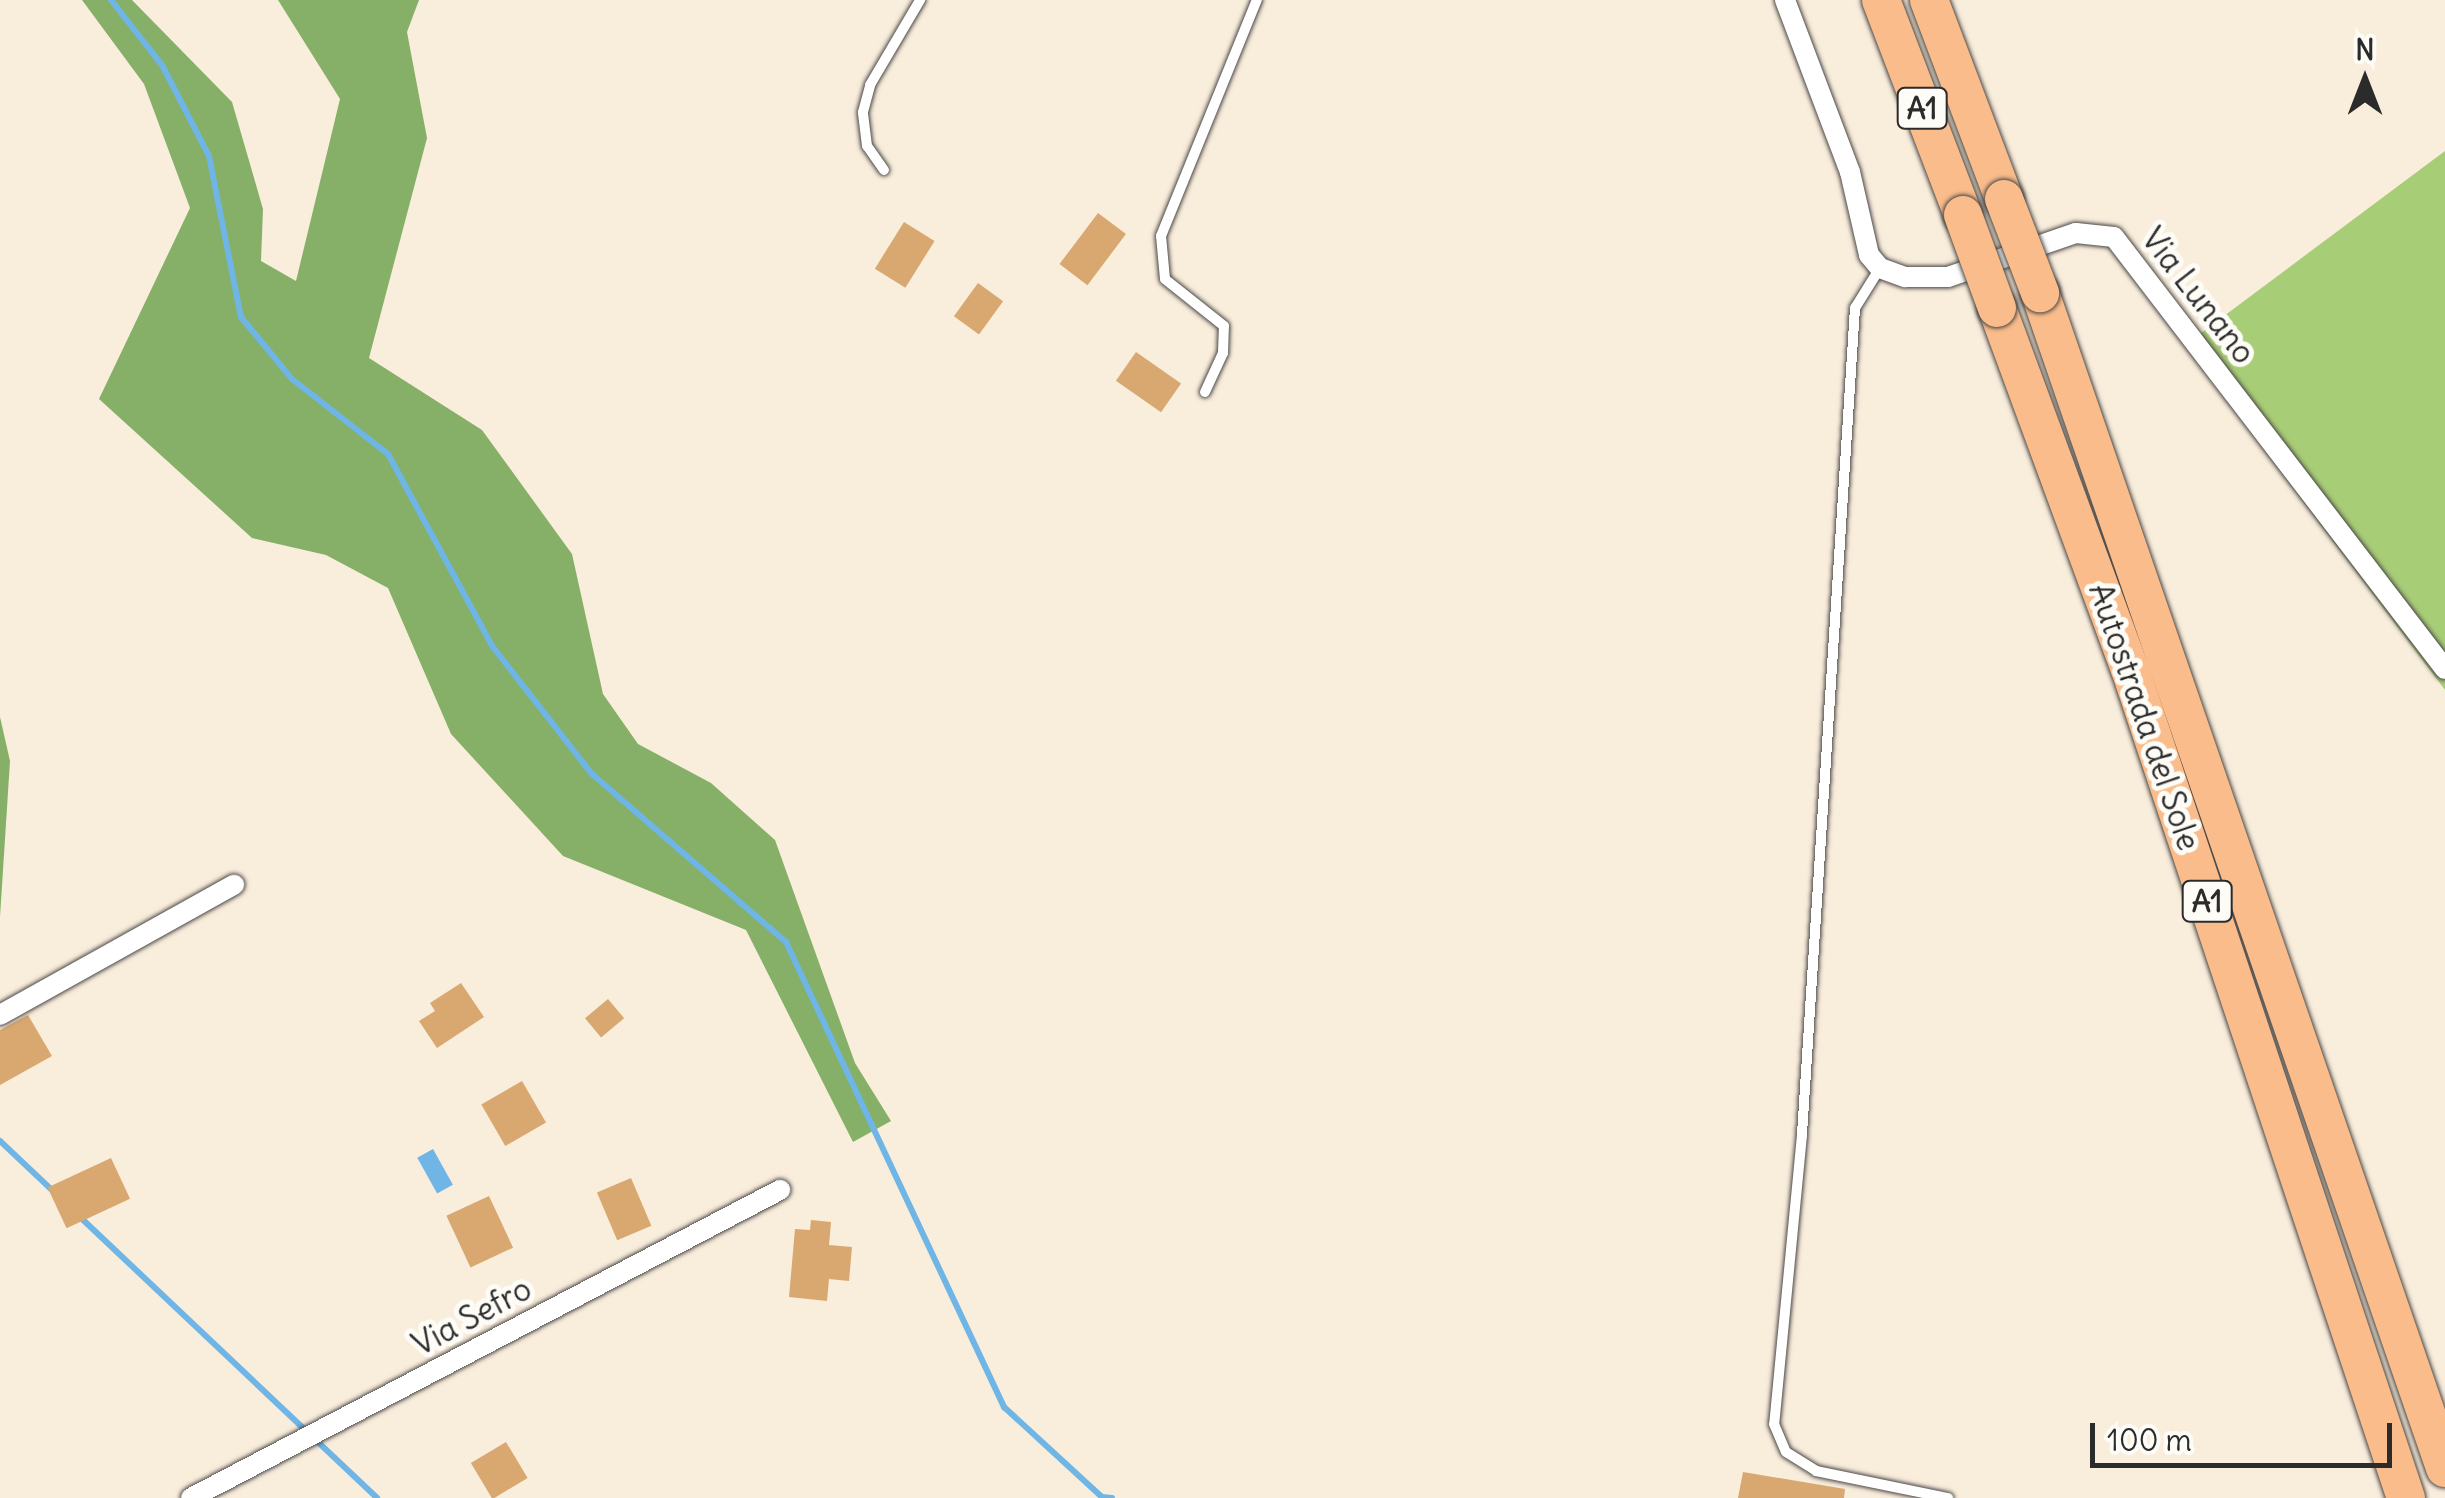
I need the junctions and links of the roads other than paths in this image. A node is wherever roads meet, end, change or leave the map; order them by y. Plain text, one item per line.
1 (920, 0) edge
2 (1257, 0) edge
3 (1785, 0) edge
4 (1882, 0) edge
5 (1929, 0) edge
6 (884, 170) dead end
7 (1880, 268) junction
8 (1204, 392) dead end
9 (2445, 670) edge
10 (234, 884) dead end
11 (0, 1014) edge
12 (780, 1190) dead end
13 (2445, 1468) edge
14 (191, 1498) edge
15 (1948, 1498) edge
16 (2406, 1498) edge

1 - 6 lane
2 - 8 lane
3 - 7 street
4 - 16 highway, Autostrada del Sole / A1, bridge
5 - 13 highway, Autostrada del Sole / A1, bridge
7 - 9 street, Via Lunano
7 - 15 lane
10 - 11 street
12 - 14 street, Via Sefro

